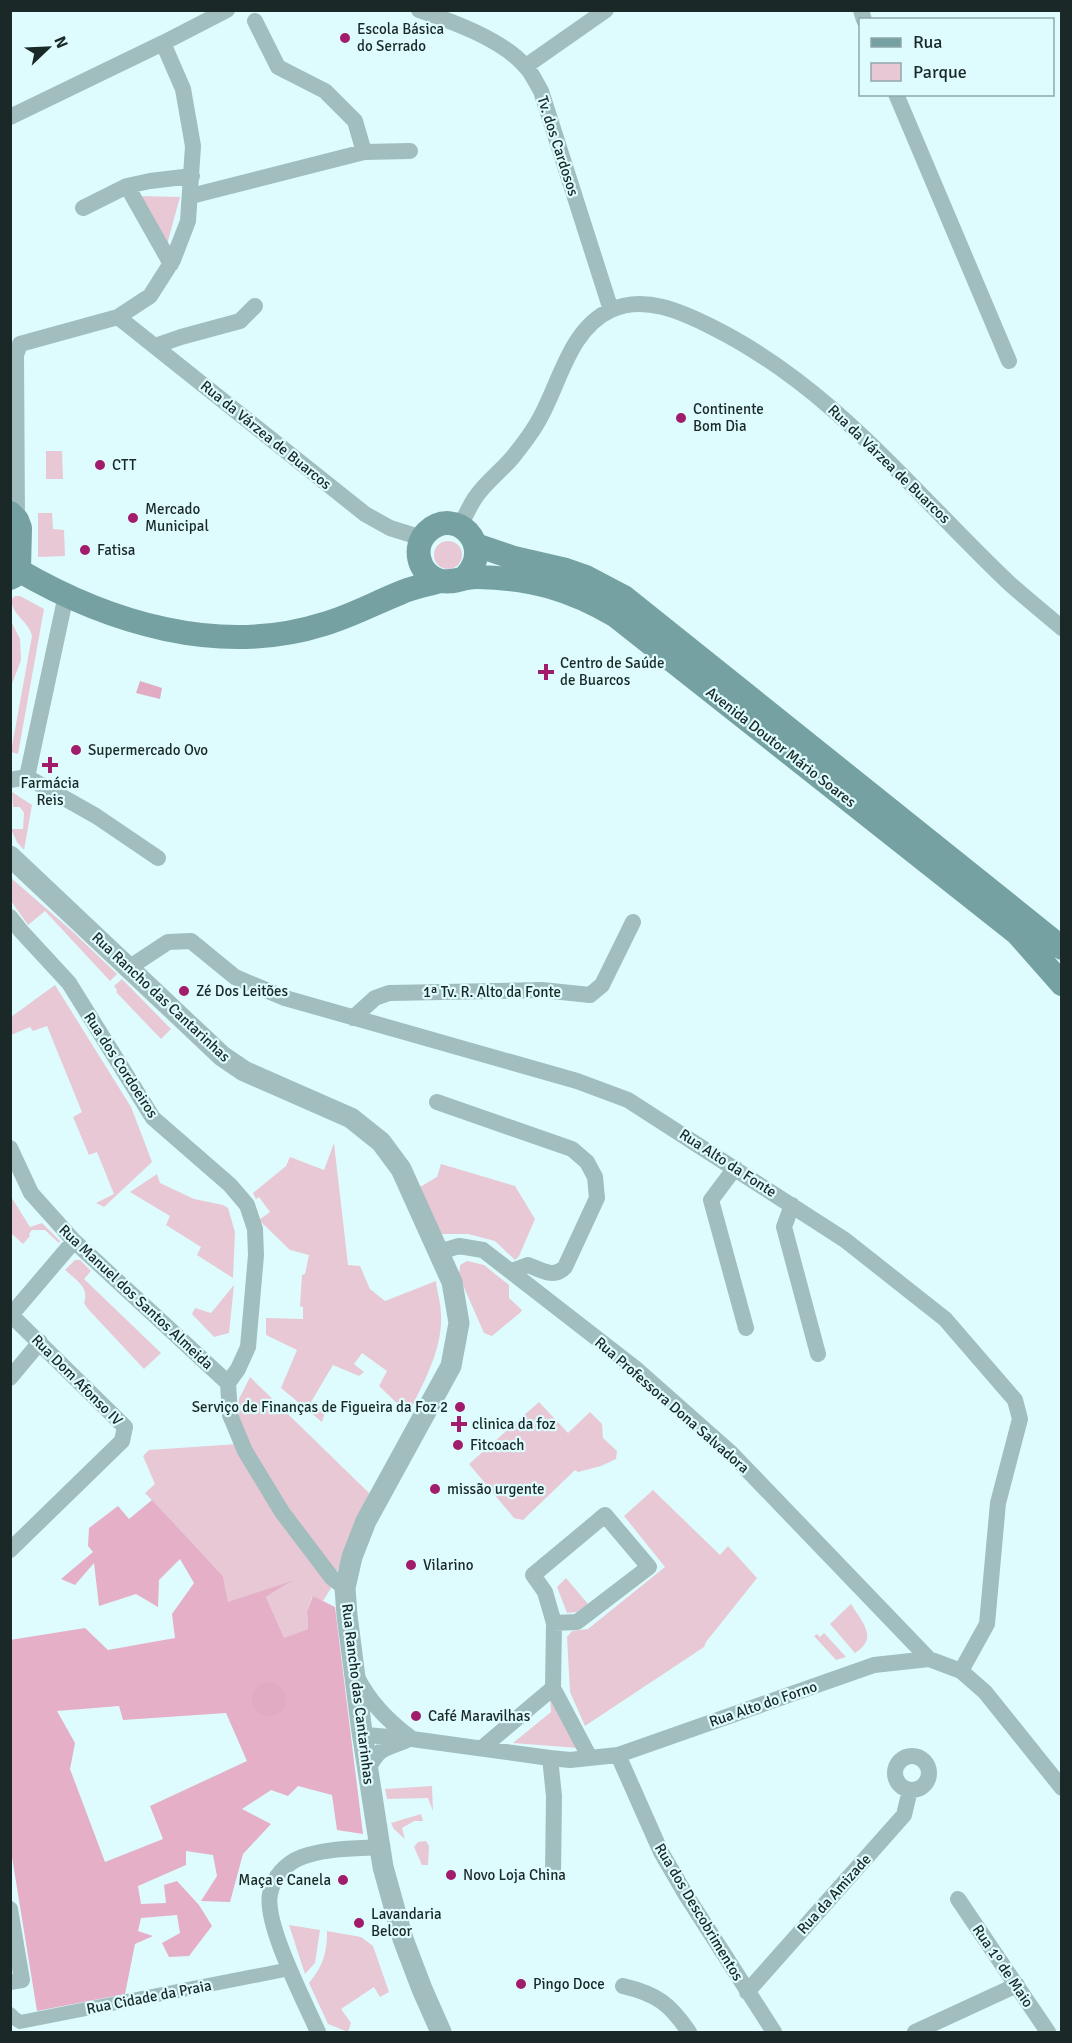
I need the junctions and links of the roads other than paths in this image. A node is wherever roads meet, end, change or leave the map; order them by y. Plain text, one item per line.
1 (226, 10) edge
2 (418, 10) edge
3 (606, 10) edge
4 (255, 21) dead end
5 (163, 43) junction
6 (526, 66) junction
7 (897, 96) edge
8 (10, 117) edge
9 (410, 151) dead end
10 (364, 152) junction
11 (192, 176) junction
12 (127, 186) junction
13 (191, 196) junction
14 (83, 207) dead end
15 (171, 264) junction
16 (255, 306) dead end
17 (611, 310) junction
18 (118, 317) junction
19 (156, 346) junction
20 (1009, 361) dead end
21 (14, 517) edge
22 (459, 526) junction
23 (476, 545) junction
24 (420, 547) junction
25 (14, 574) edge
26 (466, 576) junction
27 (440, 581) junction
28 (403, 592) junction
29 (66, 595) junction
30 (1062, 628) edge
31 (27, 777) junction
32 (10, 780) edge
33 (10, 856) edge
34 (158, 858) dead end
35 (10, 917) edge
36 (633, 922) dead end
37 (1062, 948) edge
38 (130, 967) junction
39 (1062, 984) edge
40 (353, 1018) junction
41 (437, 1102) dead end
42 (10, 1148) edge
43 (735, 1168) junction
44 (792, 1205) junction
45 (74, 1241) junction
46 (439, 1252) junction
47 (512, 1271) junction
48 (11, 1314) edge
49 (746, 1328) dead end
50 (40, 1342) junction
51 (818, 1354) dead end
52 (10, 1378) edge
53 (228, 1383) junction
54 (10, 1550) edge
55 (345, 1588) junction
56 (554, 1623) junction
57 (929, 1659) junction
58 (354, 1671) junction
59 (961, 1671) junction
60 (553, 1688) junction
61 (395, 1726) junction
62 (362, 1731) junction
63 (412, 1738) junction
64 (482, 1748) junction
65 (618, 1755) junction
66 (550, 1758) junction
67 (590, 1758) junction
68 (368, 1769) junction
69 (1062, 1788) edge
70 (910, 1790) dead end
71 (380, 1848) junction
72 (553, 1874) dead end
73 (958, 1899) dead end
74 (10, 1909) edge
75 (290, 1969) junction
76 (16, 1981) edge
77 (1017, 1985) junction
78 (623, 1986) dead end
79 (747, 1992) junction
80 (10, 2014) edge
81 (318, 2032) edge
82 (441, 2032) edge
83 (689, 2032) edge
84 (774, 2032) edge
85 (915, 2032) edge
86 (1048, 2032) edge

1 - 5 street
2 - 6 street, Tv. dos Cardosos
3 - 6 street
4 - 10 street
5 - 8 street
5 - 11 street
6 - 17 street, Tv. dos Cardosos
7 - 20 street
9 - 10 street
10 - 13 street
11 - 12 street
11 - 13 street
12 - 14 street
12 - 15 street
13 - 15 street
15 - 18 street
16 - 19 street
17 - 22 street, Rua da Várzea de Buarcos
17 - 30 street, Rua da Várzea de Buarcos
18 - 19 street, Rua da Várzea de Buarcos
18 - 21 street
19 - 24 street, Rua da Várzea de Buarcos
21 - 25 main road
22 - 23 main road
22 - 24 main road
23 - 26 main road
23 - 37 main road, Avenida Doutor Mário Soares
24 - 27 main road
24 - 28 main road
25 - 29 main road
26 - 27 main road
26 - 39 main road, Avenida Doutor Mário Soares
27 - 28 main road
28 - 29 main road
29 - 31 street
31 - 32 street
31 - 34 street
33 - 38 street, Rua Rancho das Cantarinhas
35 - 53 street, Rua dos Cordoeiros
36 - 40 street, 1ª Tv. R. Alto da Fonte
38 - 40 street, Rua Alto da Fonte
38 - 46 street, Rua Rancho das Cantarinhas
40 - 43 street, Rua Alto da Fonte
41 - 47 street
42 - 45 street, Rua Manuel dos Santos Almeida
43 - 44 street, Rua Alto da Fonte
43 - 49 street
44 - 51 street
44 - 59 street, Rua Alto da Fonte
45 - 48 street
45 - 53 street, Rua Manuel dos Santos Almeida
46 - 47 street, Rua Professora Dona Salvadora
46 - 55 street, Rua Rancho das Cantarinhas
47 - 57 street, Rua Professora Dona Salvadora
48 - 50 street, Rua Dom Afonso IV
50 - 52 street
50 - 54 street, Rua Dom Afonso IV
53 - 55 street
55 - 58 street, Rua Rancho das Cantarinhas
56 - 56 street
56 - 60 street
57 - 59 street, Rua Alto do Forno
57 - 65 street, Rua Alto do Forno
58 - 61 street, Rua Alto do Forno
58 - 62 street, Rua Rancho das Cantarinhas
59 - 69 street, Rua Alto do Forno
60 - 64 street
60 - 67 street
61 - 62 street
61 - 63 street, Rua Alto do Forno
62 - 63 street, Rua Alto do Forno
62 - 68 street, Rua Rancho das Cantarinhas
63 - 64 street, Rua Alto do Forno
63 - 68 street, Rua Alto do Forno
64 - 66 street, Rua Alto do Forno
65 - 67 street, Rua Alto do Forno
65 - 79 street, Rua dos Descobrimentos
66 - 67 street, Rua Alto do Forno
66 - 72 street
68 - 71 street, Rua Rancho das Cantarinhas
70 - 79 street, Rua da Amizade
71 - 75 street
71 - 82 street, Rua Rancho das Cantarinhas
73 - 77 street, Rua 1º de Maio
74 - 76 street
75 - 80 street, Rua Cidade da Praia
75 - 81 street
77 - 85 street
77 - 86 street, Rua 1º de Maio
78 - 83 street
79 - 84 street, Rua dos Descobrimentos

